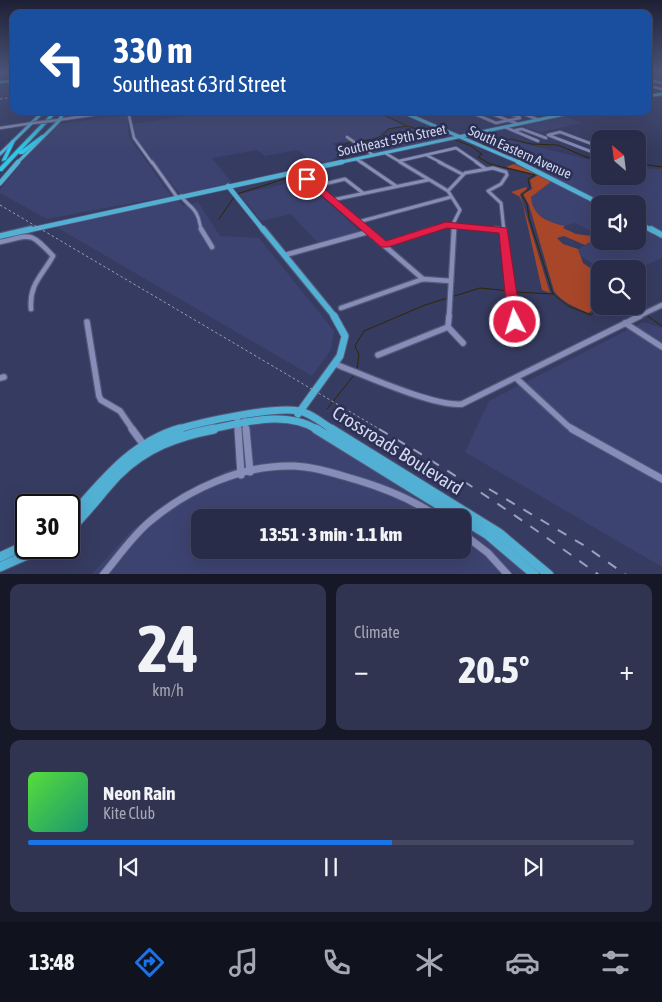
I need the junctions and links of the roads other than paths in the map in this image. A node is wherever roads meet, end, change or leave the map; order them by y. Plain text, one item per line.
1 (40, 115) edge
2 (47, 115) edge
3 (52, 115) edge
4 (62, 115) edge
5 (90, 115) edge
6 (129, 115) edge
7 (409, 115) edge
8 (477, 115) edge
9 (496, 115) edge
10 (512, 115) edge
11 (526, 115) edge
12 (562, 115) edge
13 (61, 119) junction
14 (508, 120) junction
15 (539, 120) junction
16 (32, 123) junction
17 (518, 124) junction
18 (505, 127) junction
19 (0, 128) edge
20 (515, 131) junction
21 (43, 136) junction
22 (347, 137) dead end
23 (459, 137) junction
24 (552, 137) junction
25 (546, 138) junction
26 (13, 141) junction
27 (591, 144) edge
28 (591, 152) edge
29 (385, 153) junction
30 (0, 154) edge
31 (373, 155) junction
32 (426, 155) junction
33 (356, 159) junction
34 (399, 161) junction
35 (4, 162) edge
36 (486, 169) junction
37 (0, 170) edge
38 (298, 171) junction
39 (462, 174) junction
40 (429, 180) junction
41 (0, 183) edge
42 (228, 186) junction
43 (316, 186) junction
44 (396, 186) junction
45 (448, 191) junction
46 (363, 193) junction
47 (179, 197) junction
48 (451, 197) junction
49 (591, 199) edge
50 (332, 200) junction
51 (358, 222) junction
52 (453, 224) junction
53 (646, 227) edge
54 (504, 230) junction
55 (368, 232) junction
56 (0, 235) edge
57 (662, 235) edge
58 (0, 242) edge
59 (384, 245) junction
60 (212, 247) dead end
61 (285, 255) junction
62 (424, 279) junction
63 (451, 281) junction
64 (662, 305) edge
65 (341, 308) dead end
66 (31, 309) dead end
67 (87, 322) dead end
68 (515, 322) dead end
69 (625, 323) junction
70 (448, 327) junction
71 (463, 342) dead end
72 (662, 347) edge
73 (378, 355) dead end
74 (335, 364) junction
75 (516, 378) junction
76 (297, 415) junction
77 (241, 420) junction
78 (143, 444) junction
79 (250, 472) junction
80 (241, 475) junction
81 (662, 479) edge
82 (80, 506) edge
83 (425, 509) edge
84 (447, 509) edge
85 (80, 518) edge
86 (471, 525) edge
87 (471, 540) edge
88 (15, 550) edge
89 (0, 557) edge
90 (18, 559) edge
91 (0, 567) edge
92 (103, 574) edge
93 (508, 574) edge
94 (535, 574) edge
95 (549, 574) edge

1 - 16 main road
2 - 35 highway
3 - 35 highway
4 - 13 main road
5 - 13 street
6 - 47 street
7 - 23 main road, South Eastern Avenue
8 - 14 street
9 - 14 street
10 - 14 street
11 - 15 street
12 - 15 main road, Southeast 59th Street
13 - 16 street, bridge
13 - 21 main road
14 - 17 street
15 - 17 main road, Southeast 59th Street
16 - 19 street
16 - 26 main road
17 - 18 main road, Southeast 59th Street
18 - 20 street
18 - 23 main road, Southeast 59th Street
20 - 25 street
20 - 25 street
21 - 35 highway
21 - 41 main road
22 - 31 street
23 - 29 main road, Southeast 59th Street
23 - 49 main road, South Eastern Avenue
24 - 25 street
24 - 27 street
24 - 28 street
26 - 30 main road
26 - 35 highway
29 - 31 main road, Southeast 59th Street
29 - 34 street
31 - 33 main road, Southeast 59th Street
32 - 34 street
32 - 36 street
32 - 39 street
33 - 38 main road, Southeast 59th Street
33 - 44 street
34 - 40 street
35 - 37 highway
36 - 39 street
36 - 54 street
38 - 42 main road, Southeast 59th Street
38 - 43 street
39 - 45 street
40 - 44 street
40 - 45 street
42 - 47 main road, Southeast 59th Street
42 - 61 main road
43 - 46 street
43 - 50 street
44 - 46 street
45 - 48 street
46 - 50 street
47 - 56 main road, Southeast 59th Street
47 - 60 street
48 - 51 street
48 - 52 street
50 - 51 street
51 - 55 street
52 - 54 street
52 - 59 street
52 - 63 street
53 - 57 main road
54 - 68 street
55 - 59 street
55 - 61 street
58 - 66 street
59 - 62 street
61 - 74 main road
62 - 63 street
62 - 65 street
63 - 70 street
64 - 69 street
67 - 78 street
69 - 72 street
69 - 75 street
70 - 71 street
70 - 73 street
74 - 75 street
74 - 76 main road
75 - 81 street
76 - 77 main road
76 - 84 main road, Crossroads Boulevard
76 - 95 main road, Crossroads Boulevard
77 - 78 main road
77 - 79 street
77 - 80 street
77 - 85 main road
78 - 82 main road
79 - 80 street
79 - 83 street
80 - 92 street
86 - 94 main road, Crossroads Boulevard
87 - 93 street
88 - 89 main road
90 - 91 main road

